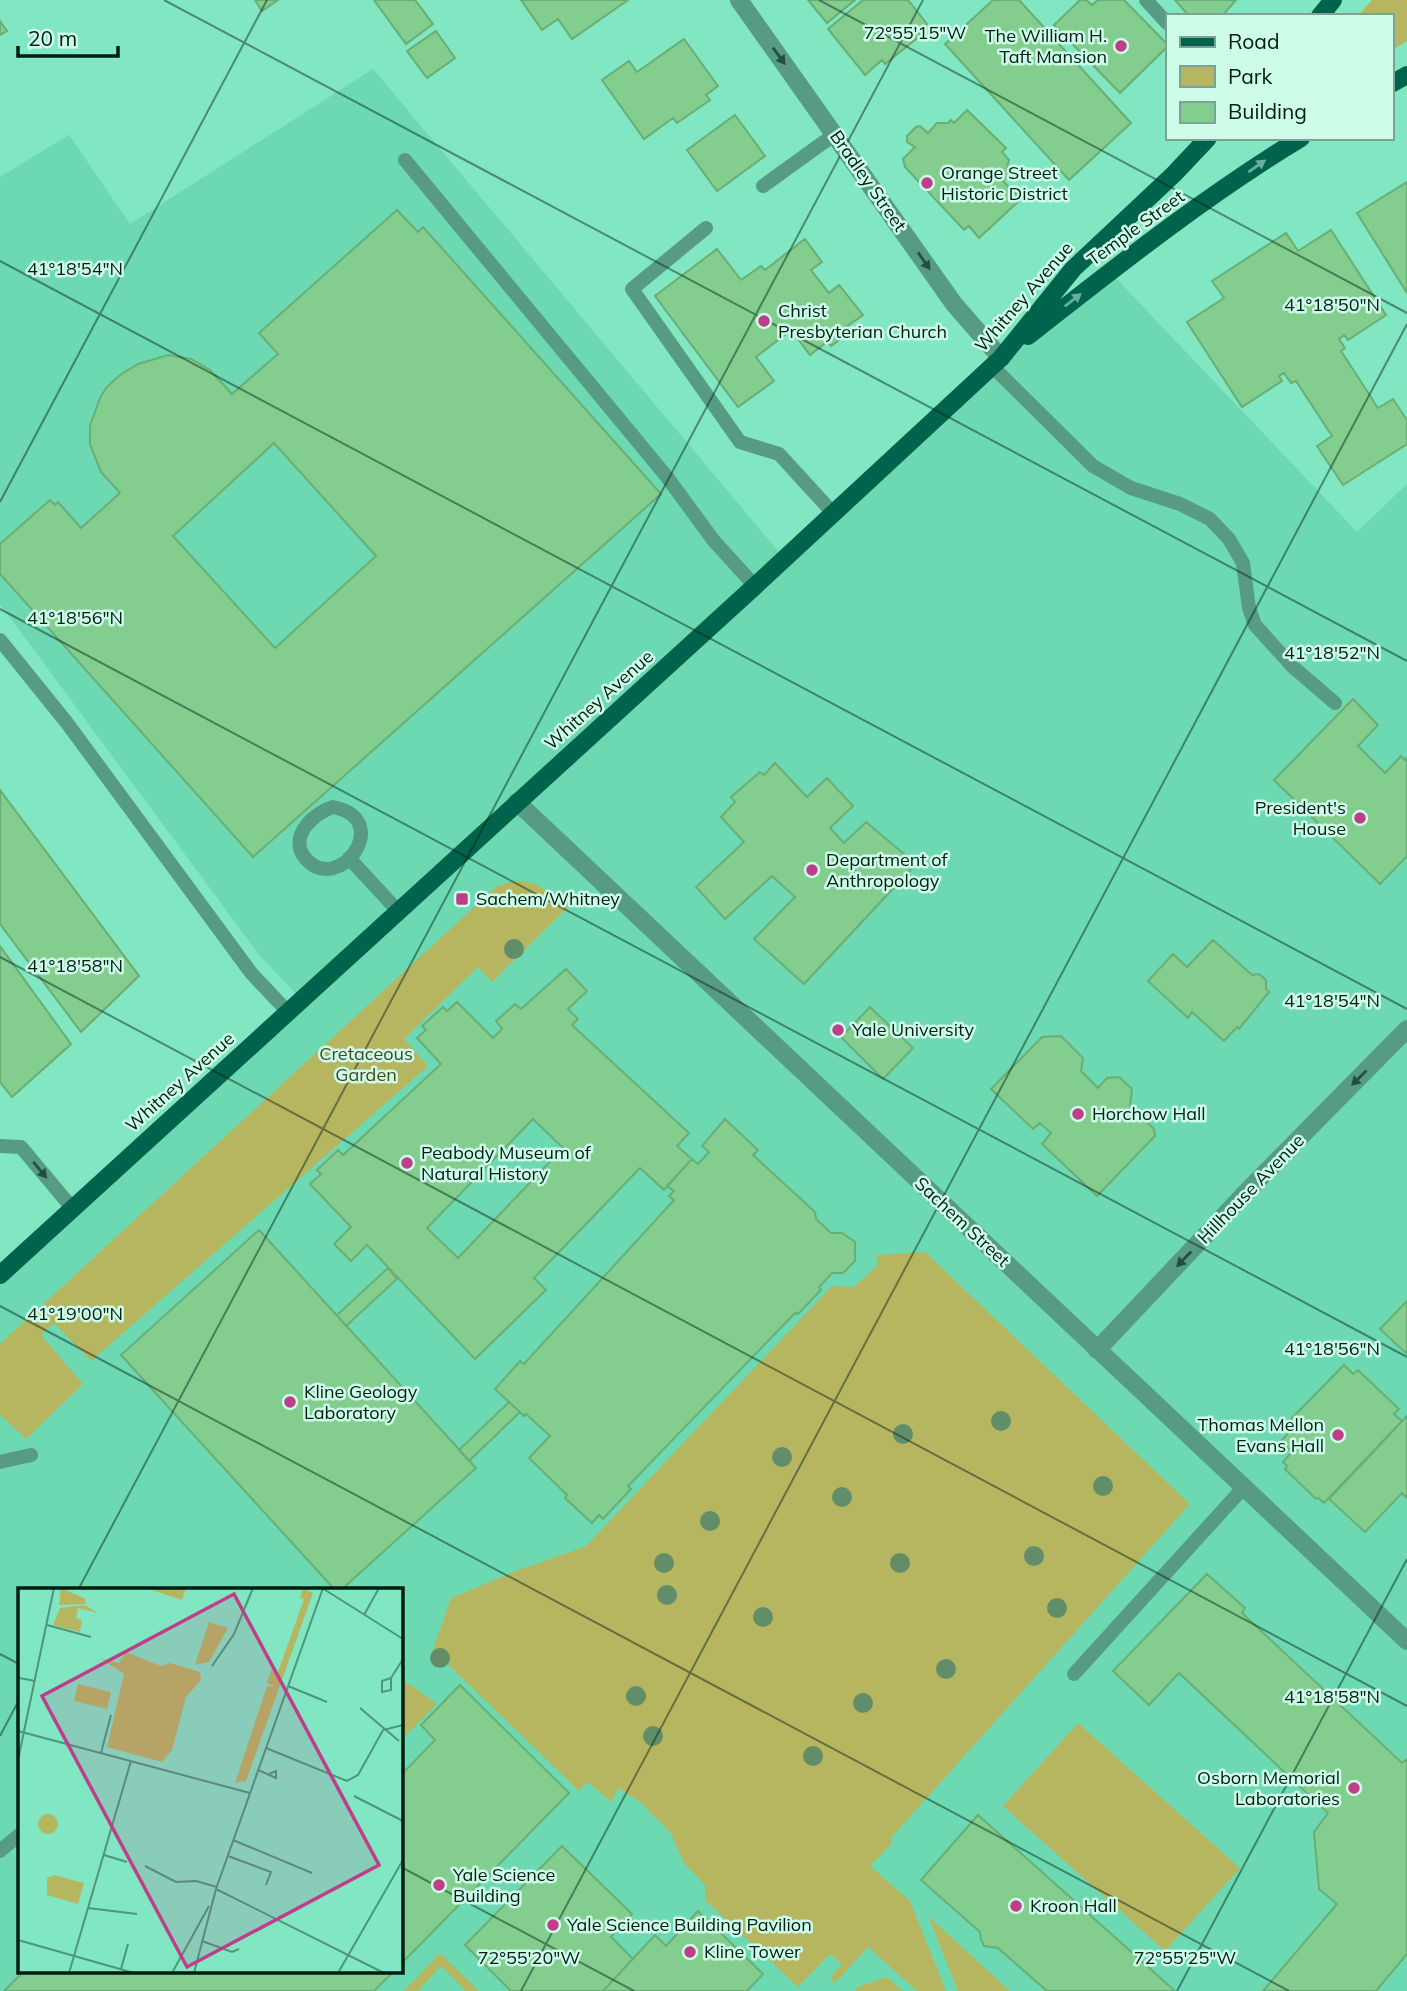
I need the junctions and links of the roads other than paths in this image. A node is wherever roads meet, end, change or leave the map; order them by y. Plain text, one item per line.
1 (739, 0) edge
2 (1146, 0) edge
3 (1334, 0) edge
4 (1322, 14) edge
5 (1166, 22) edge
6 (835, 134) junction
7 (1207, 140) edge
8 (1298, 140) edge
9 (405, 160) dead end
10 (764, 186) dead end
11 (706, 229) dead end
12 (996, 362) junction
13 (833, 513) junction
14 (755, 586) junction
15 (0, 640) edge
16 (1335, 703) dead end
17 (517, 803) junction
18 (349, 858) junction
19 (398, 911) junction
20 (288, 1012) junction
21 (1407, 1030) edge
22 (0, 1146) edge
23 (73, 1209) junction
24 (0, 1275) edge
25 (1097, 1350) junction
26 (31, 1455) dead end
27 (0, 1462) edge
28 (1245, 1486) junction
29 (1407, 1641) edge
30 (1074, 1674) dead end
31 (18, 1836) edge
32 (0, 1851) edge

1 -> 6 street, Bradley Street
2 - 5 lane
3 - 4 main road
6 - 10 lane
6 -> 12 street, Bradley Street
7 - 12 main road, Whitney Avenue
12 -> 8 main road, Temple Street
9 - 14 lane
11 - 13 lane
12 - 13 main road, Whitney Avenue
12 - 16 lane
13 - 14 main road, Whitney Avenue
14 - 17 main road, Whitney Avenue
15 - 20 lane
17 - 19 main road, Whitney Avenue
17 - 25 street, Sachem Street
18 - 18 lane
18 - 19 lane
19 - 20 main road, Whitney Avenue
20 - 23 main road, Whitney Avenue
21 -> 25 street, Hillhouse Avenue
22 -> 23 lane
23 - 24 main road, Whitney Avenue
25 - 28 street, Sachem Street
26 - 27 lane
28 - 29 street, Sachem Street
28 - 30 lane
31 - 32 lane

